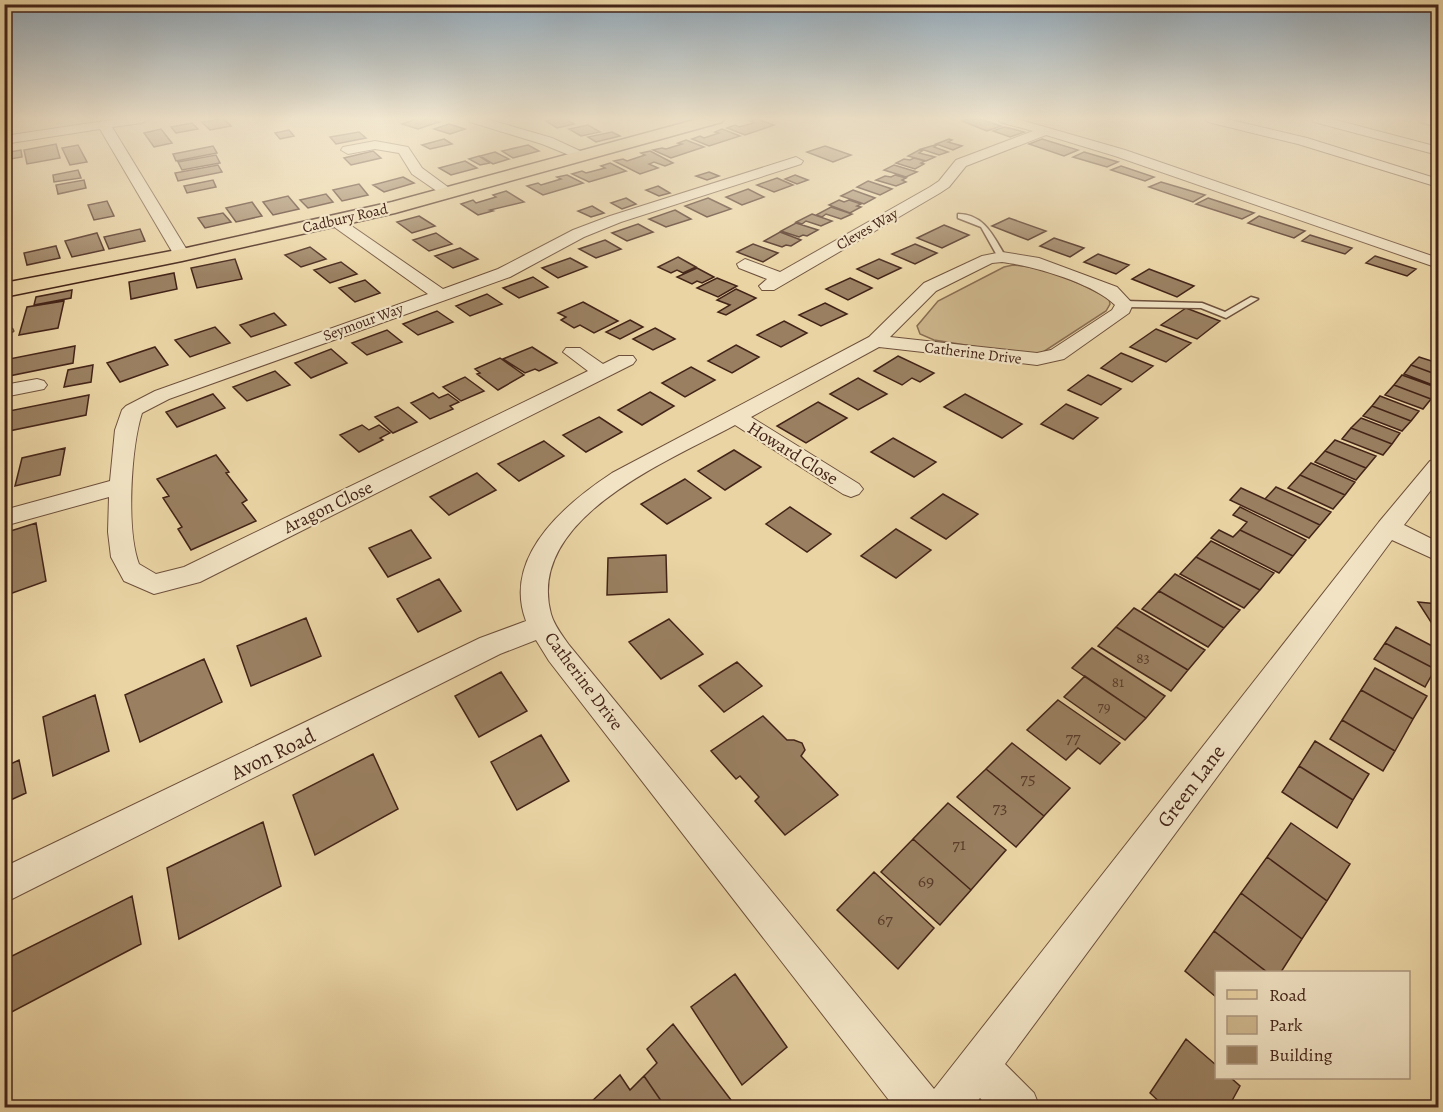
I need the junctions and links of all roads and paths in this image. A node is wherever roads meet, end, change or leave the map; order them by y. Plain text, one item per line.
1 (132, 171) edge
2 (417, 171) edge
3 (530, 171) edge
4 (776, 171) edge
5 (955, 171) edge
6 (1172, 171) edge
7 (1390, 171) edge
8 (1436, 189) edge
9 (449, 193) junction
10 (961, 216) dead end
11 (335, 221) junction
12 (182, 255) junction
13 (1002, 257) junction
14 (1438, 263) edge
15 (745, 264) dead end
16 (4, 291) edge
17 (440, 295) junction
18 (1254, 299) dead end
19 (1124, 304) junction
20 (876, 341) junction
21 (573, 352) dead end
22 (626, 360) dead end
23 (602, 372) junction
24 (37, 385) dead end
25 (4, 391) edge
26 (735, 416) junction
27 (1438, 466) edge
28 (121, 486) junction
29 (851, 489) dead end
30 (4, 518) edge
31 (1388, 528) junction
32 (1438, 552) edge
33 (543, 626) junction
34 (4, 886) edge
35 (978, 1066) junction
36 (922, 1107) edge
37 (946, 1107) edge
38 (1019, 1107) edge

1 - 12 street
2 - 9 street
3 - 9 main road, Cadbury Road
4 - 17 street, Seymour Way
5 - 15 street, Cleves Way
6 - 14 street
7 - 8 street
9 - 11 main road, Cadbury Road
10 - 13 lane
11 - 12 main road, Cadbury Road
11 - 17 street
12 - 16 main road, Cadbury Road
13 - 19 street, Catherine Drive
13 - 20 street, Catherine Drive
17 - 28 street, Seymour Way
18 - 19 lane
19 - 20 street, Catherine Drive
20 - 26 street, Catherine Drive
21 - 23 street
22 - 23 street, Aragon Close
23 - 28 street, Aragon Close
24 - 25 street
26 - 29 street, Howard Close
26 - 33 street, Catherine Drive
27 - 31 street, Green Lane
28 - 30 street
31 - 32 street
31 - 35 street, Green Lane
33 - 34 street, Avon Road
33 - 36 street, Catherine Drive
35 - 37 street, Green Lane
35 - 38 street

